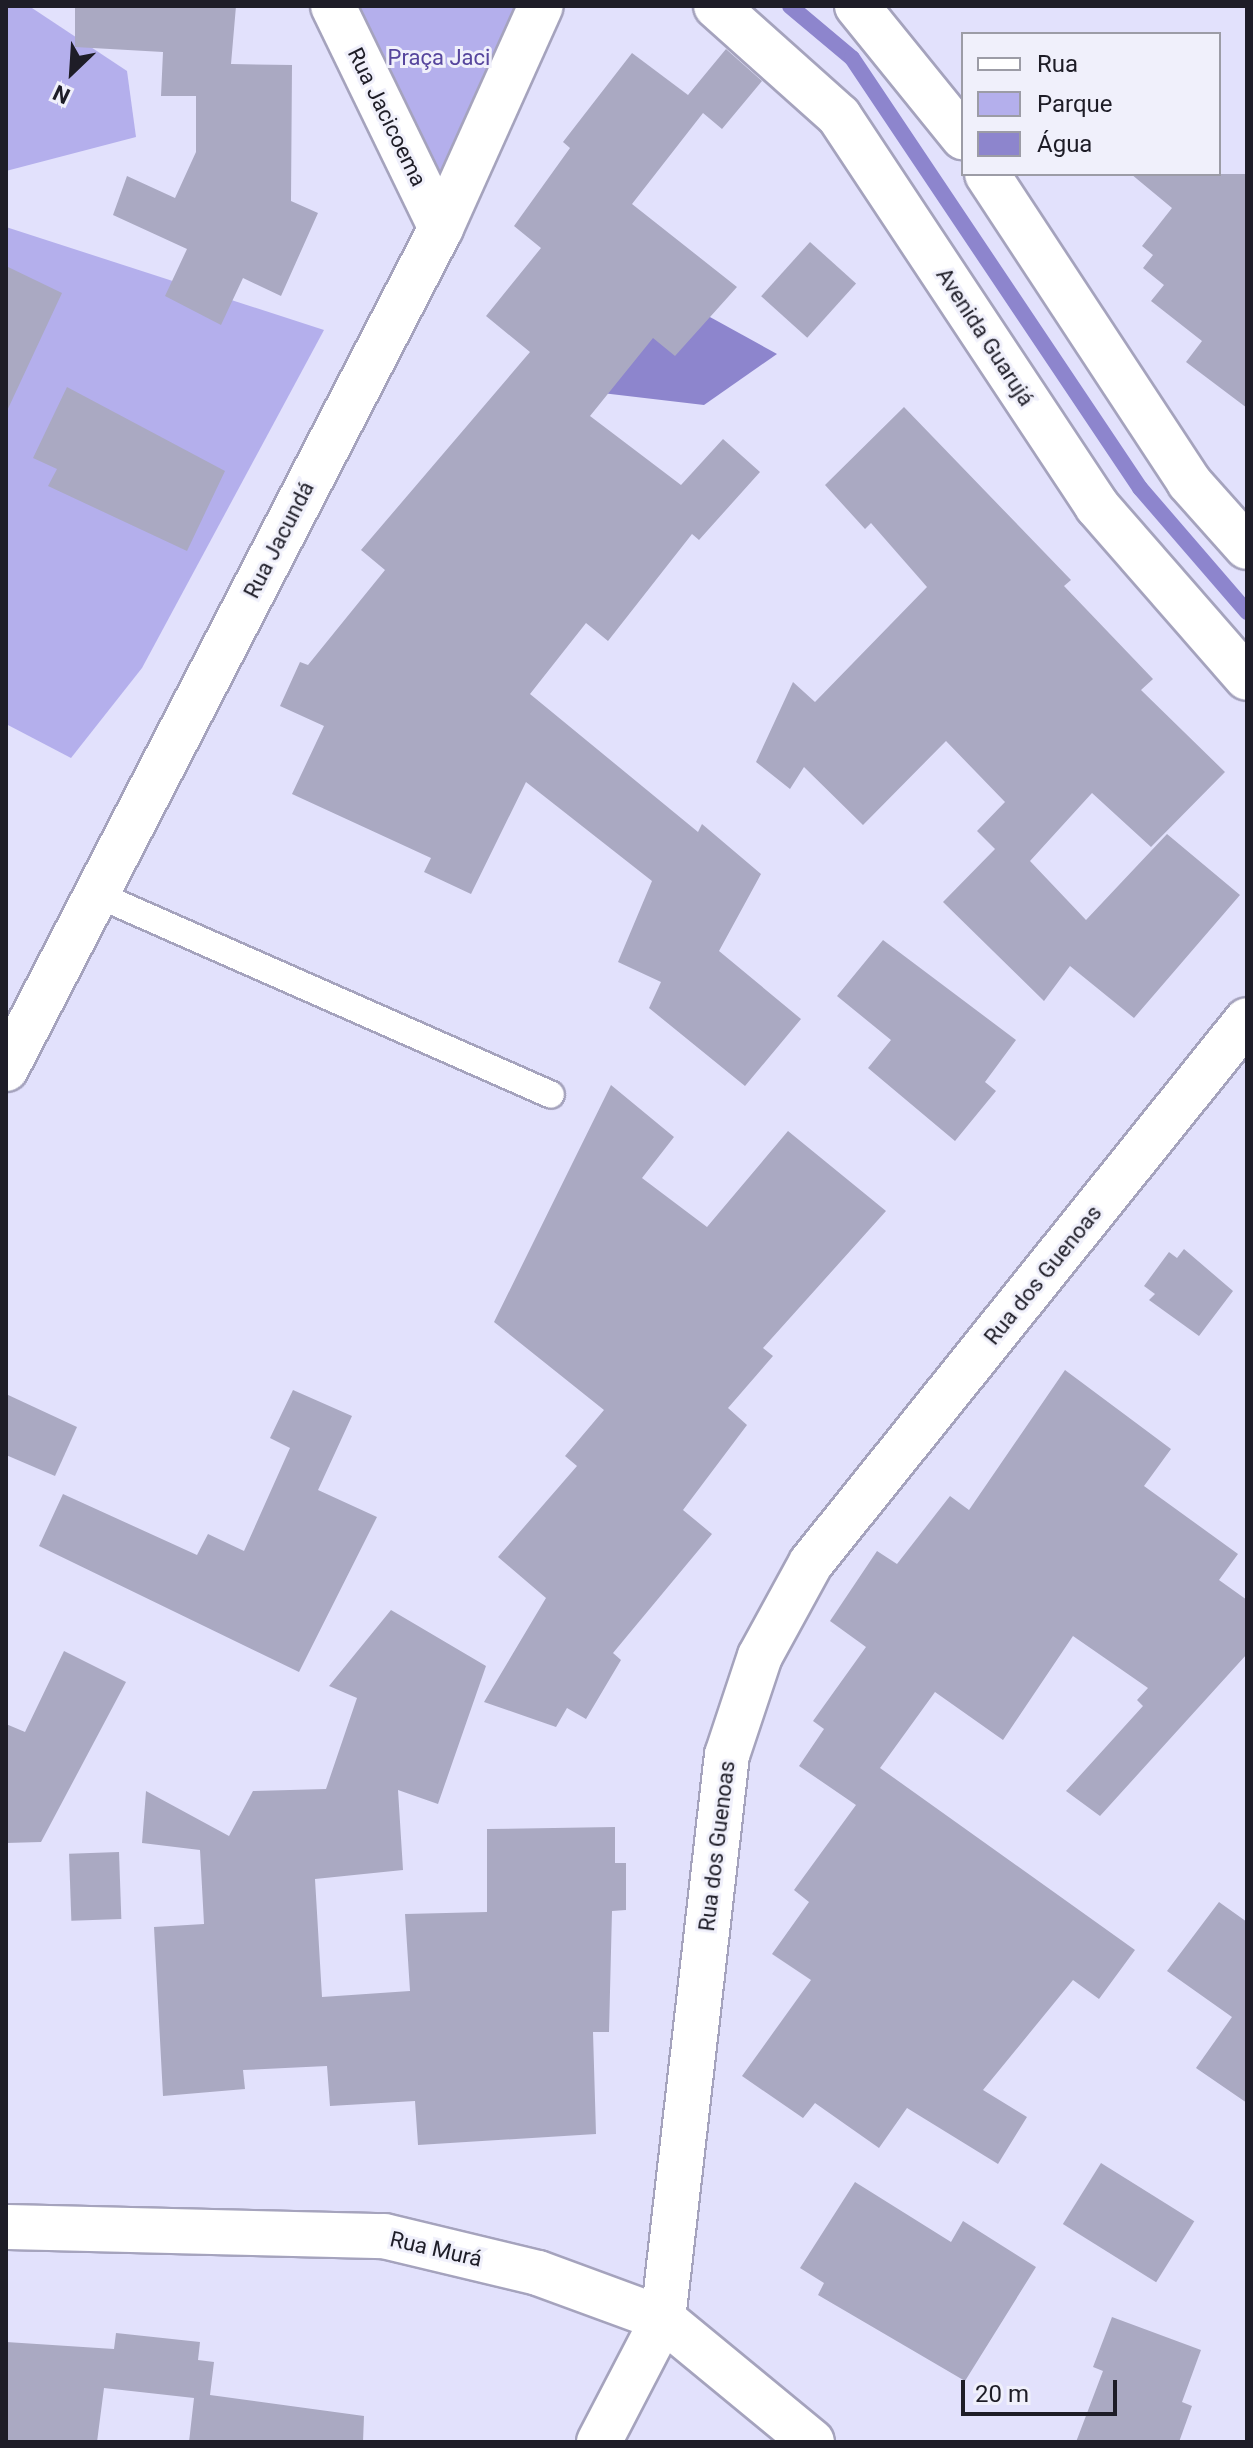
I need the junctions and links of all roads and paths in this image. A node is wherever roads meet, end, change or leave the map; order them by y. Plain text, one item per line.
1 (333, 6) edge
2 (541, 6) edge
3 (716, 6) edge
4 (857, 6) edge
5 (961, 135) edge
6 (988, 176) edge
7 (441, 228) junction
8 (1247, 547) edge
9 (1247, 678) edge
10 (96, 894) junction
11 (1247, 1020) edge
12 (6, 1069) edge
13 (551, 1095) dead end
14 (6, 2227) edge
15 (663, 2319) junction
16 (599, 2442) edge
17 (812, 2442) edge

1 - 7 street, Rua Jacicoema
2 - 7 street, Rua Jacundá
3 - 9 street, Avenida Guarujá
4 - 5 street
6 - 8 street
7 - 10 street, Rua Jacundá
10 - 12 street, Rua Jacundá
10 - 13 lane
11 - 15 street, Rua dos Guenoas
14 - 15 street, Rua Murá
15 - 16 street, Rua dos Guenoas
15 - 17 street, Rua Murá

